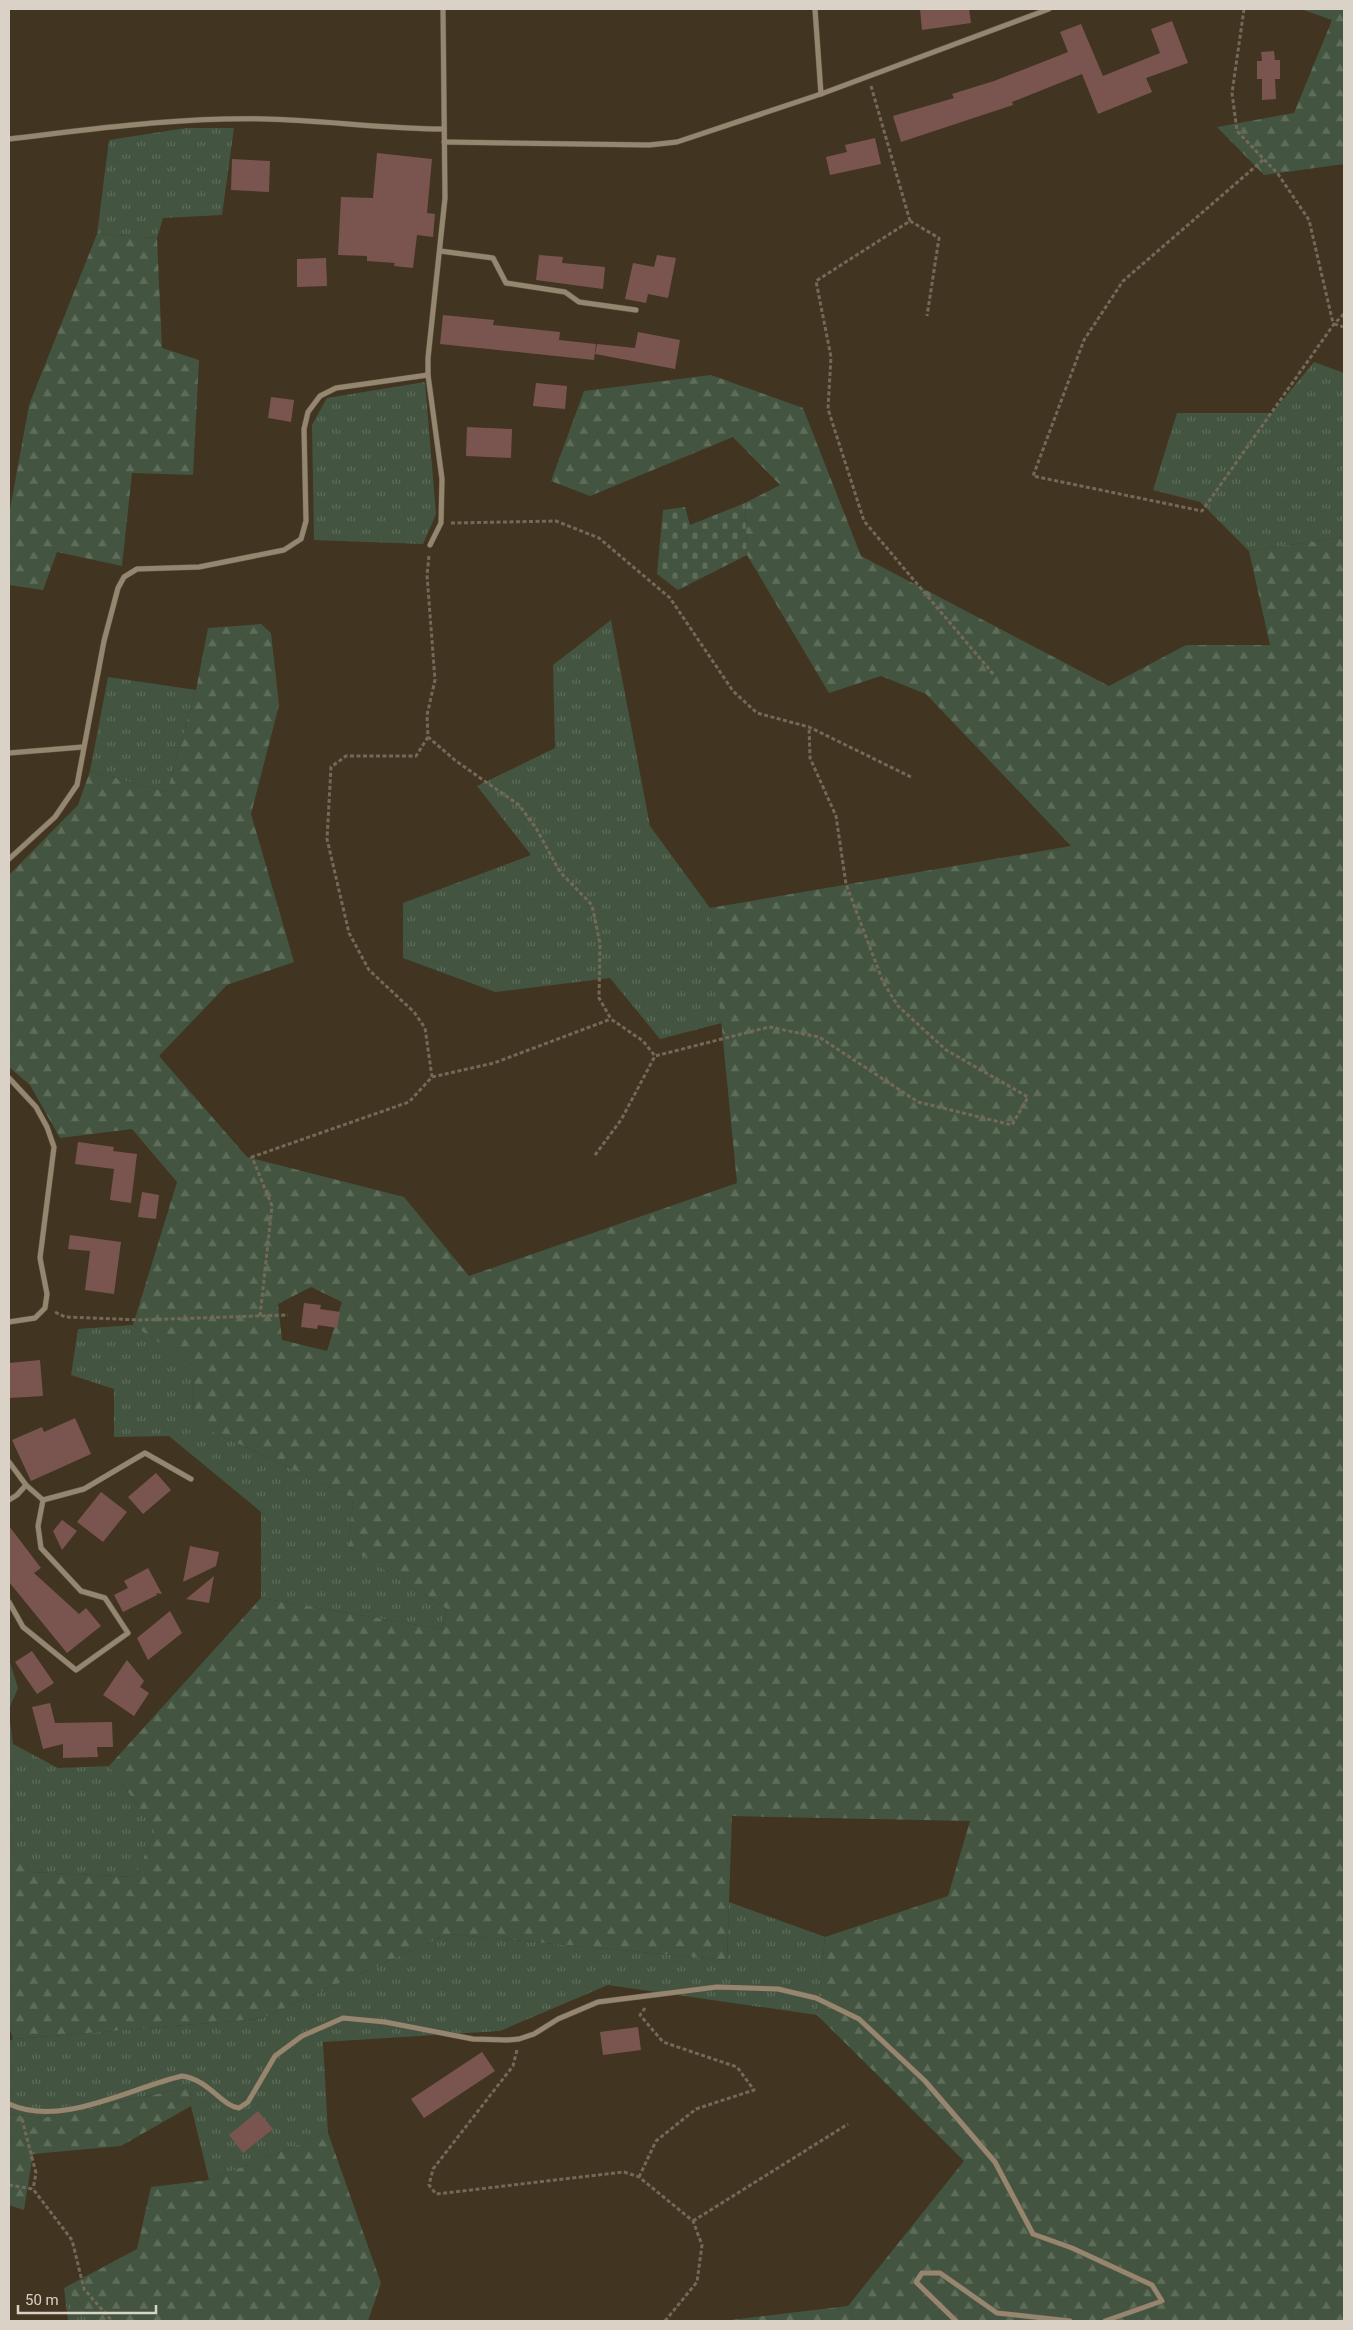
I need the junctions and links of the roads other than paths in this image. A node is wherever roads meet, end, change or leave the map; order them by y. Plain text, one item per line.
1 (443, 9) edge
2 (815, 9) edge
3 (1049, 9) edge
4 (821, 94) junction
5 (442, 129) junction
6 (9, 139) edge
7 (444, 142) junction
8 (440, 251) junction
9 (636, 310) dead end
10 (428, 375) junction
11 (430, 545) road end
12 (83, 747) junction
13 (9, 753) edge
14 (9, 859) edge
15 (9, 1078) edge
16 (9, 1322) edge
17 (9, 1462) edge
18 (191, 1479) dead end
19 (26, 1485) junction
20 (9, 1500) edge
21 (43, 1500) junction
22 (9, 1602) edge
23 (9, 2104) edge
24 (956, 2321) edge
25 (1070, 2321) edge
26 (1105, 2321) edge

1 - 5 street
2 - 4 street
3 - 4 street
4 - 7 street
5 - 6 street
5 - 7 street
7 - 8 street
8 - 9 street
8 - 10 street
10 - 11 street
10 - 12 street
12 - 13 street
12 - 14 street
15 - 16 street
17 - 19 street
18 - 21 street
19 - 20 street
19 - 21 street
21 - 22 street
23 - 26 street
24 - 25 street

